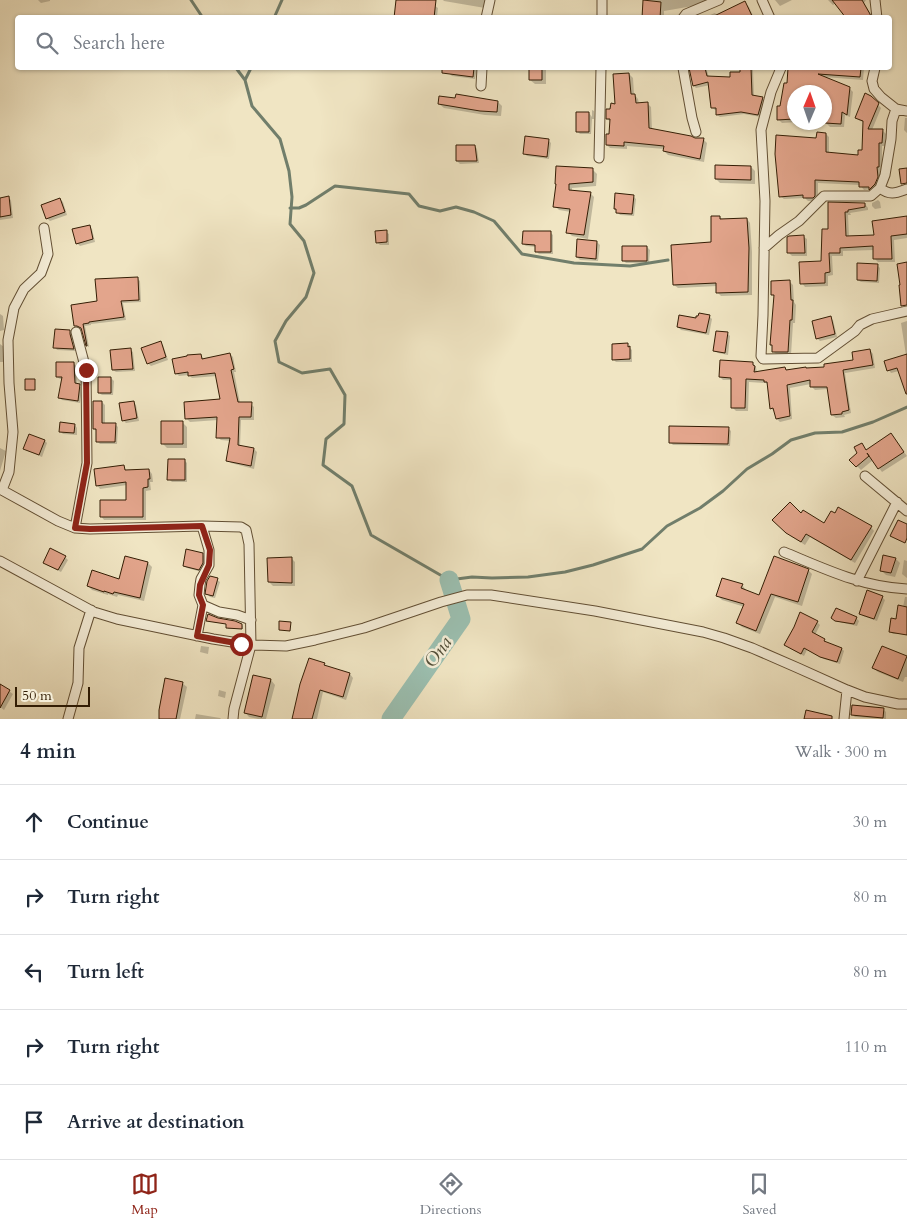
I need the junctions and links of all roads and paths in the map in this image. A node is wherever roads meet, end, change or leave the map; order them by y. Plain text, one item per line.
1 (490, 0) edge
2 (602, 0) edge
3 (719, 0) edge
4 (762, 0) edge
5 (875, 0) edge
6 (487, 15) edge
7 (602, 15) edge
8 (686, 15) edge
9 (769, 15) edge
10 (877, 15) edge
11 (482, 70) edge
12 (601, 70) edge
13 (683, 70) edge
14 (780, 70) edge
15 (875, 70) edge
16 (481, 86) dead end
17 (896, 109) junction
18 (907, 111) edge
19 (696, 132) dead end
20 (599, 158) dead end
21 (880, 188) junction
22 (907, 189) edge
23 (44, 228) dead end
24 (764, 248) junction
25 (907, 311) edge
26 (76, 332) dead end
27 (865, 476) dead end
28 (1, 490) edge
29 (896, 502) junction
30 (907, 511) edge
31 (202, 526) junction
32 (75, 528) junction
33 (784, 552) dead end
34 (1, 563) edge
35 (857, 581) junction
36 (907, 589) edge
37 (203, 605) junction
38 (92, 610) junction
39 (251, 620) junction
40 (197, 636) junction
41 (251, 645) junction
42 (847, 690) junction
43 (907, 704) edge
44 (68, 719) edge
45 (233, 719) edge
46 (844, 719) edge

1 - 6 street
2 - 7 street
3 - 8 street
4 - 9 street
5 - 10 street
11 - 16 street
12 - 20 street
13 - 19 street
14 - 24 street
15 - 17 street
17 - 18 street
17 - 21 street
21 - 22 street
21 - 24 street
23 - 28 street
24 - 25 street
26 - 32 street
27 - 29 street
28 - 32 street
29 - 30 street
29 - 35 street
31 - 32 street
31 - 37 street
31 - 39 street
33 - 35 street
34 - 38 street
35 - 36 street
37 - 39 street
37 - 40 street
38 - 40 street
38 - 44 street
39 - 41 street
40 - 41 street
41 - 42 street
41 - 45 street
42 - 43 street
42 - 46 street

